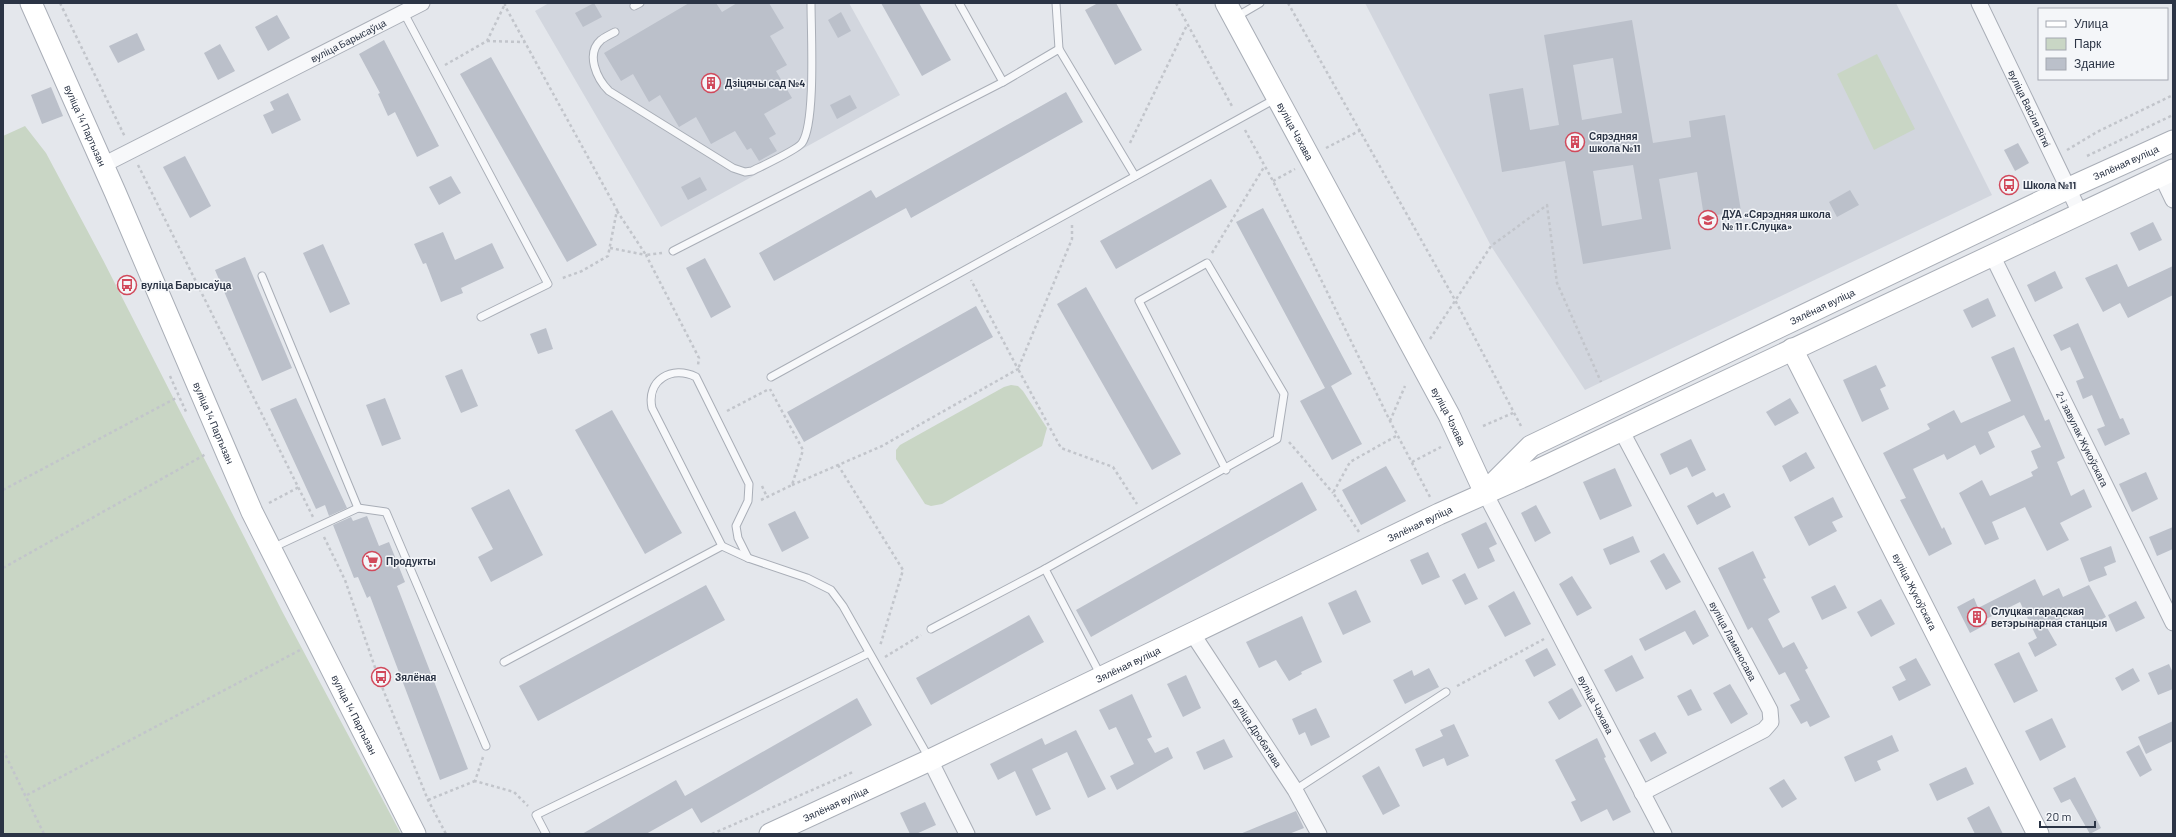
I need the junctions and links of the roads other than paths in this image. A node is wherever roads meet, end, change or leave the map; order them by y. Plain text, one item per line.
1 (32, 3) edge
2 (422, 3) edge
3 (811, 3) edge
4 (959, 3) edge
5 (1056, 3) edge
6 (1260, 3) edge
7 (1979, 3) edge
8 (401, 8) edge
9 (1230, 11) edge
10 (615, 32) dead end
11 (1059, 49) junction
12 (1003, 82) junction
13 (1277, 98) junction
14 (2173, 142) edge
15 (103, 165) junction
16 (2167, 173) edge
17 (1135, 176) junction
18 (2069, 188) junction
19 (2173, 200) edge
20 (2080, 213) junction
21 (673, 251) road end
22 (1992, 255) junction
23 (262, 276) dead end
24 (481, 317) dead end
25 (1792, 349) junction
26 (771, 377) road end
27 (1621, 430) junction
28 (1226, 470) junction
29 (1485, 493) junction
30 (358, 508) junction
31 (722, 546) junction
32 (270, 549) junction
33 (748, 558) junction
34 (1045, 569) junction
35 (2173, 623) edge
36 (931, 629) road end
37 (1192, 633) junction
38 (869, 653) junction
39 (504, 662) dead end
40 (1102, 678) junction
41 (1446, 692) road end
42 (486, 746) road end
43 (930, 760) junction
44 (1295, 790) junction
45 (1642, 793) junction
46 (415, 834) edge
47 (546, 834) edge
48 (770, 834) edge
49 (967, 834) edge
50 (1319, 834) edge
51 (1664, 834) edge
52 (2038, 834) edge

1 - 15 main road, вуліца 14 Партызан
2 - 8 street, вуліца Барысаўца
3 - 10 lane
4 - 12 lane
5 - 11 lane
6 - 9 lane
7 - 18 street, вуліца Васіля Віткі
8 - 15 street, вуліца Барысаўца
8 - 24 lane
9 - 13 main road, вуліца Чэхава
11 - 12 lane
11 - 17 lane
12 - 21 lane
13 - 17 lane
13 - 29 main road, вуліца Чэхава
14 - 18 main road, Зялёная вуліца
15 - 32 main road, вуліца 14 Партызан
16 - 19 street
16 - 20 main road, Зялёная вуліца
17 - 26 lane
18 - 20 street, вуліца Васіля Віткі
18 - 29 main road, Зялёная вуліца
20 - 22 main road, Зялёная вуліца
22 - 25 main road, Зялёная вуліца
22 - 35 street, 2-і завулак Жукоўскага
23 - 30 lane
25 - 27 main road, Зялёная вуліца
25 - 52 main road, вуліца Жукоўскага
27 - 29 main road, Зялёная вуліца
27 - 45 street, вуліца Ламаносава
28 - 28 lane
28 - 34 lane
29 - 37 main road, Зялёная вуліца
29 - 45 street, вуліца Чэхава
30 - 32 lane
30 - 42 lane
31 - 33 lane
31 - 33 lane
31 - 39 lane
32 - 46 main road, вуліца 14 Партызан
33 - 38 lane
34 - 36 lane
34 - 40 lane
37 - 40 main road, Зялёная вуліца
37 - 44 street, вуліца Дробатава
38 - 43 lane
38 - 47 lane
40 - 43 main road, Зялёная вуліца
41 - 44 lane
43 - 48 main road, Зялёная вуліца
43 - 49 street
44 - 50 street, вуліца Дробатава
45 - 51 street, вуліца Чэхава

